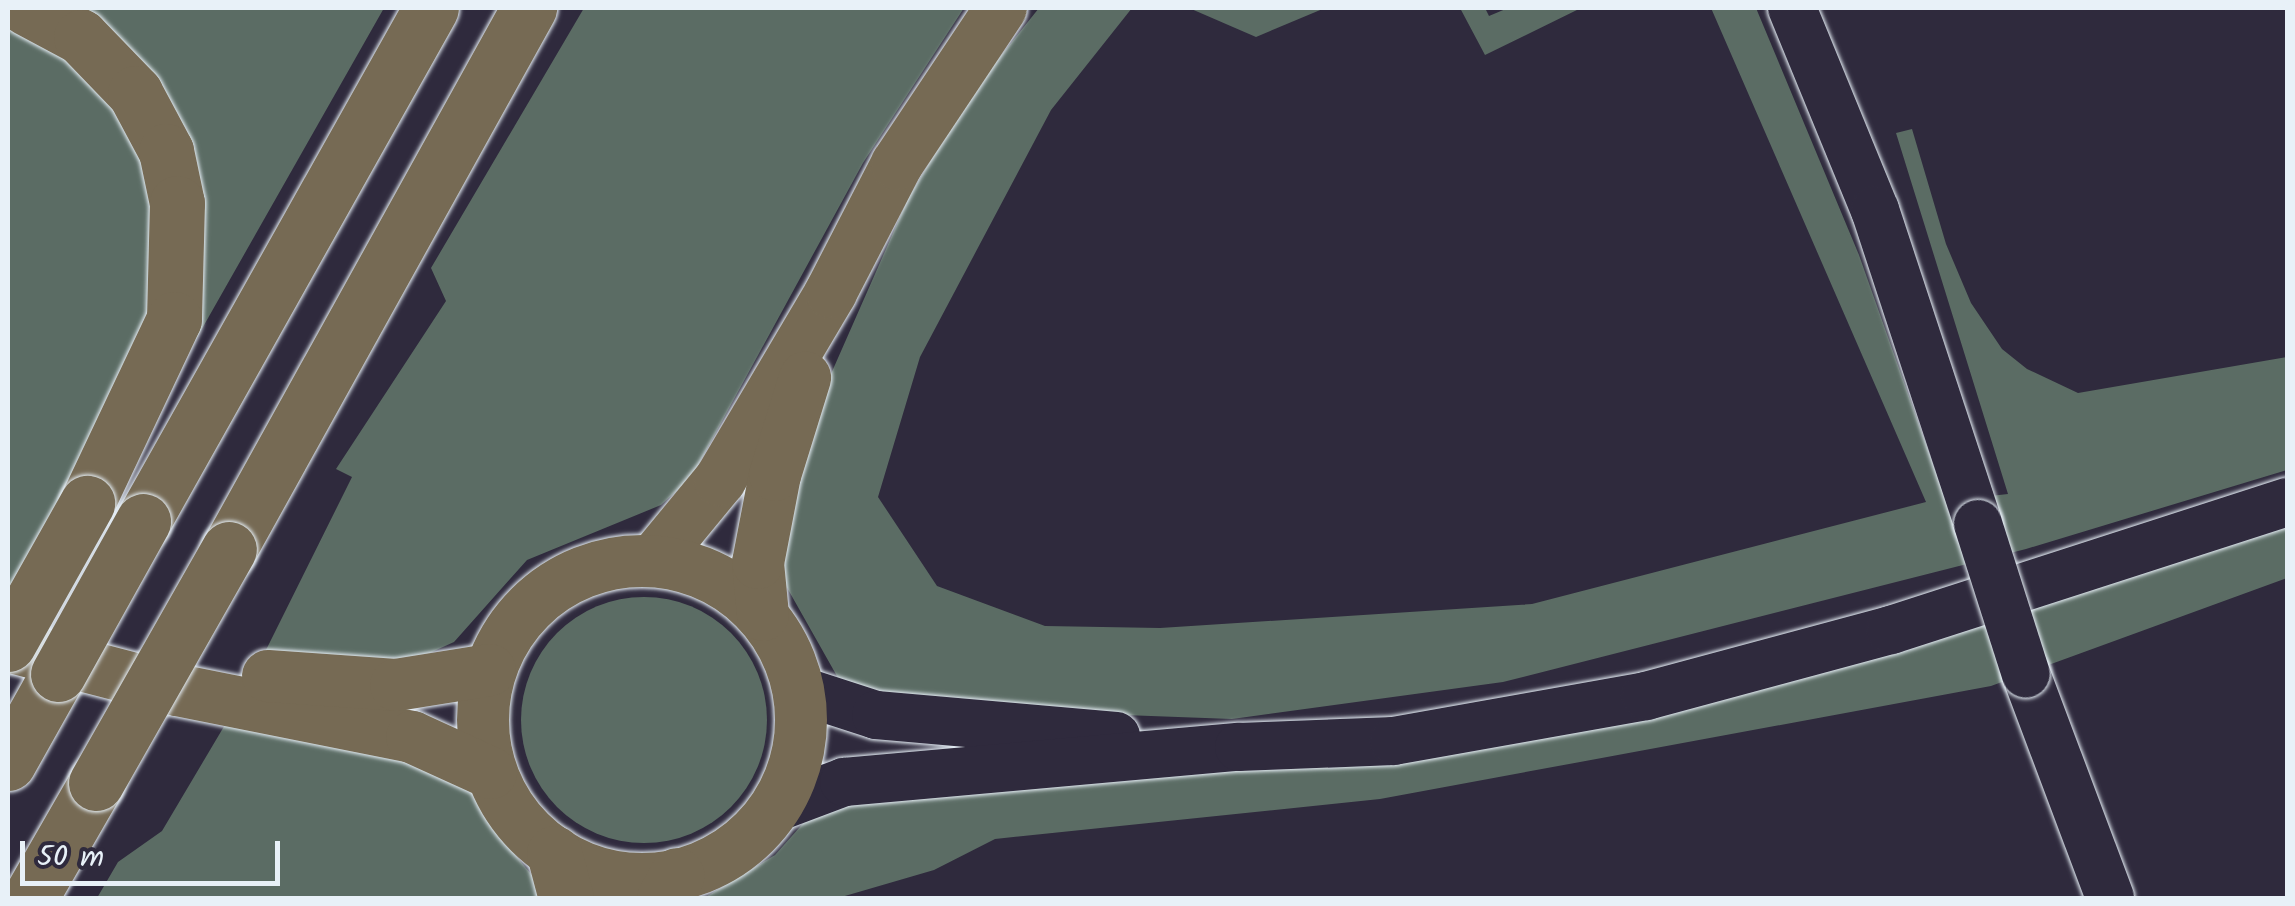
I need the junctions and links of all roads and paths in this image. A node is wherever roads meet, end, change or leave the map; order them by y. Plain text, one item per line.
1 (28, 8) edge
2 (431, 8) edge
3 (530, 8) edge
4 (1002, 8) edge
5 (1792, 8) edge
6 (831, 292) junction
7 (2288, 502) edge
8 (654, 560) junction
9 (763, 615) junction
10 (8, 619) edge
11 (8, 645) edge
12 (490, 670) junction
13 (799, 690) junction
14 (1239, 746) junction
15 (8, 763) edge
16 (491, 773) junction
17 (775, 808) junction
18 (560, 876) edge
19 (671, 887) edge
20 (30, 898) edge
21 (2110, 898) edge

1 - 11 highway, bridge
2 - 15 highway, bridge
3 - 20 highway, bridge
4 - 6 main road
5 - 21 street, bridge
6 - 8 main road
6 - 9 main road
7 - 14 street
8 - 9 main road
8 - 12 main road
9 - 13 main road
10 - 12 main road
11 - 16 main road
12 - 16 main road
13 - 14 street
13 - 17 main road
14 - 17 street
16 - 18 main road
17 - 19 main road
18 - 19 main road

